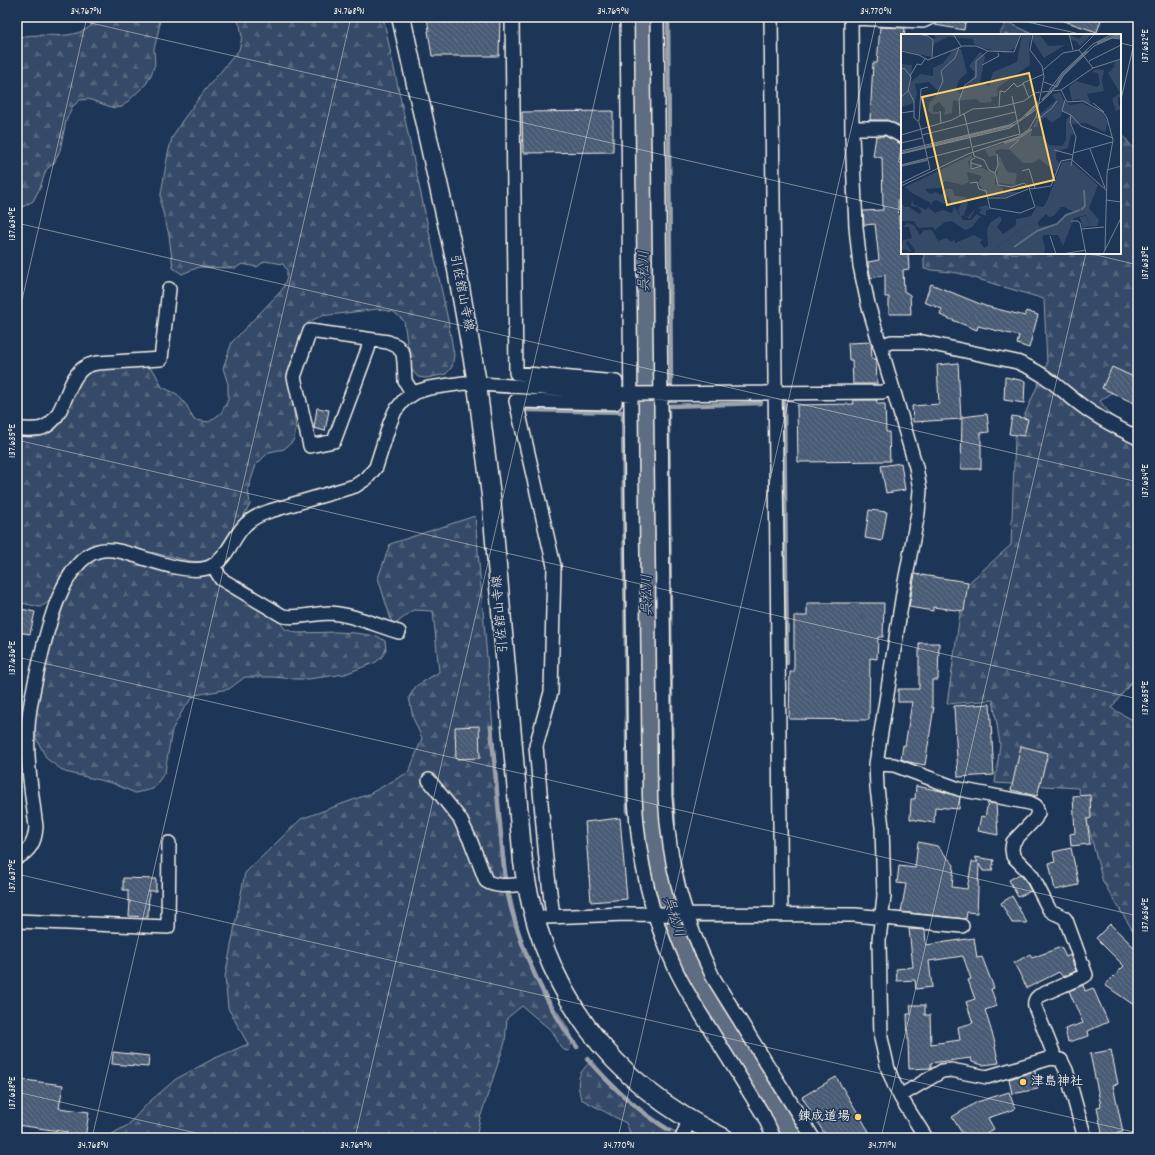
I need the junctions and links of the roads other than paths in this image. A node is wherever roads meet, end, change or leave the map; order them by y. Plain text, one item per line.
1 (401, 17) edge
2 (512, 17) edge
3 (627, 17) edge
4 (657, 17) edge
5 (771, 17) edge
6 (851, 17) edge
7 (932, 17) edge
8 (852, 128) junction
9 (901, 136) edge
10 (169, 289) dead end
11 (370, 340) junction
12 (880, 346) junction
13 (477, 384) junction
14 (893, 389) junction
15 (615, 393) junction
16 (659, 393) junction
17 (775, 393) junction
18 (413, 394) junction
19 (633, 394) junction
20 (17, 429) edge
21 (1138, 438) edge
22 (213, 565) junction
23 (399, 632) dead end
24 (876, 764) junction
25 (429, 780) dead end
26 (169, 843) dead end
27 (17, 858) edge
28 (526, 884) junction
29 (657, 914) junction
30 (684, 914) junction
31 (781, 915) junction
32 (553, 916) junction
33 (882, 917) junction
34 (17, 921) edge
35 (535, 921) junction
36 (962, 926) dead end
37 (1051, 1058) junction
38 (900, 1096) junction
39 (689, 1120) junction
40 (682, 1138) edge
41 (724, 1138) edge
42 (774, 1138) edge
43 (813, 1138) edge
44 (926, 1138) edge
45 (1084, 1138) edge

1 - 13 main road, 引佐舘山寺線
2 - 15 street
3 - 19 street
4 - 16 street
5 - 17 street
6 - 7 street
6 - 8 street
8 - 9 street
8 - 12 street
10 - 20 street
11 - 11 street
11 - 18 street
12 - 14 street
12 - 21 street
13 - 15 street
13 - 18 street
13 - 28 main road, 引佐舘山寺線
14 - 17 street
14 - 24 street
15 - 19 street
15 - 32 street
16 - 17 street
16 - 19 street
16 - 30 street
17 - 31 street
18 - 22 street
19 - 29 street
22 - 23 street
22 - 27 street
24 - 33 street
24 - 37 street
25 - 28 street
26 - 34 street
28 - 35 main road, 引佐舘山寺線
29 - 30 street
29 - 32 street
29 - 42 street
30 - 31 street
30 - 43 street
31 - 33 street
32 - 35 street
33 - 36 street
33 - 38 street
35 - 39 main road, 引佐舘山寺線
37 - 38 street
37 - 45 street
38 - 44 street
39 - 40 street
39 - 41 main road, 引佐舘山寺線

